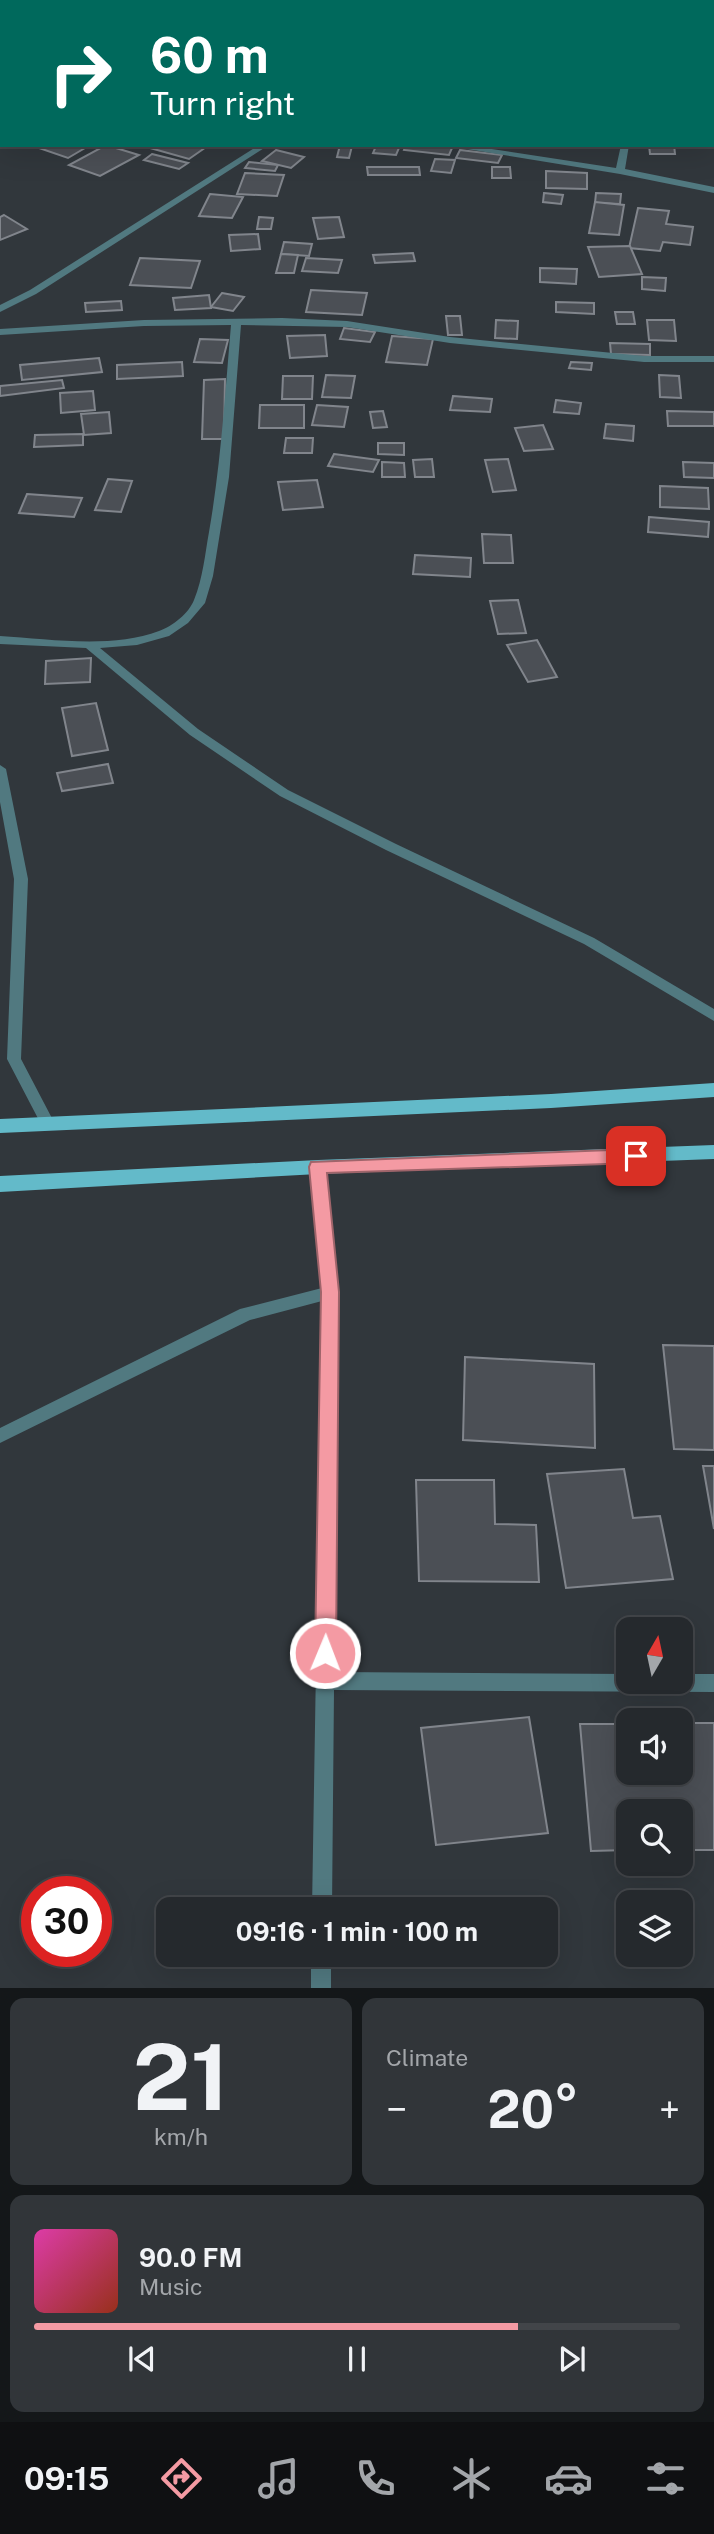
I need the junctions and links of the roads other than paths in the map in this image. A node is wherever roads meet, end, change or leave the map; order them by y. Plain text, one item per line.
1 (261, 147) edge
2 (459, 147) edge
3 (625, 147) edge
4 (620, 171) junction
5 (714, 190) edge
6 (0, 309) edge
7 (236, 322) junction
8 (0, 332) edge
9 (714, 359) edge
10 (0, 640) edge
11 (89, 645) junction
12 (0, 769) edge
13 (714, 1016) edge
14 (714, 1090) edge
15 (48, 1124) junction
16 (0, 1126) edge
17 (714, 1152) edge
18 (317, 1167) junction
19 (0, 1184) edge
20 (330, 1292) junction
21 (0, 1436) edge
22 (325, 1681) junction
23 (714, 1683) edge
24 (322, 1897) edge
25 (321, 1967) edge
26 (321, 1988) edge

1 - 6 street
2 - 4 street
3 - 4 street
4 - 5 street
7 - 8 street
7 - 9 street
7 - 11 street
10 - 11 street
11 - 13 street
12 - 15 street
14 - 15 main road
15 - 16 main road
17 - 18 main road
18 - 19 main road
18 - 20 street
20 - 21 street
20 - 22 street
22 - 23 street
22 - 24 street
25 - 26 street

